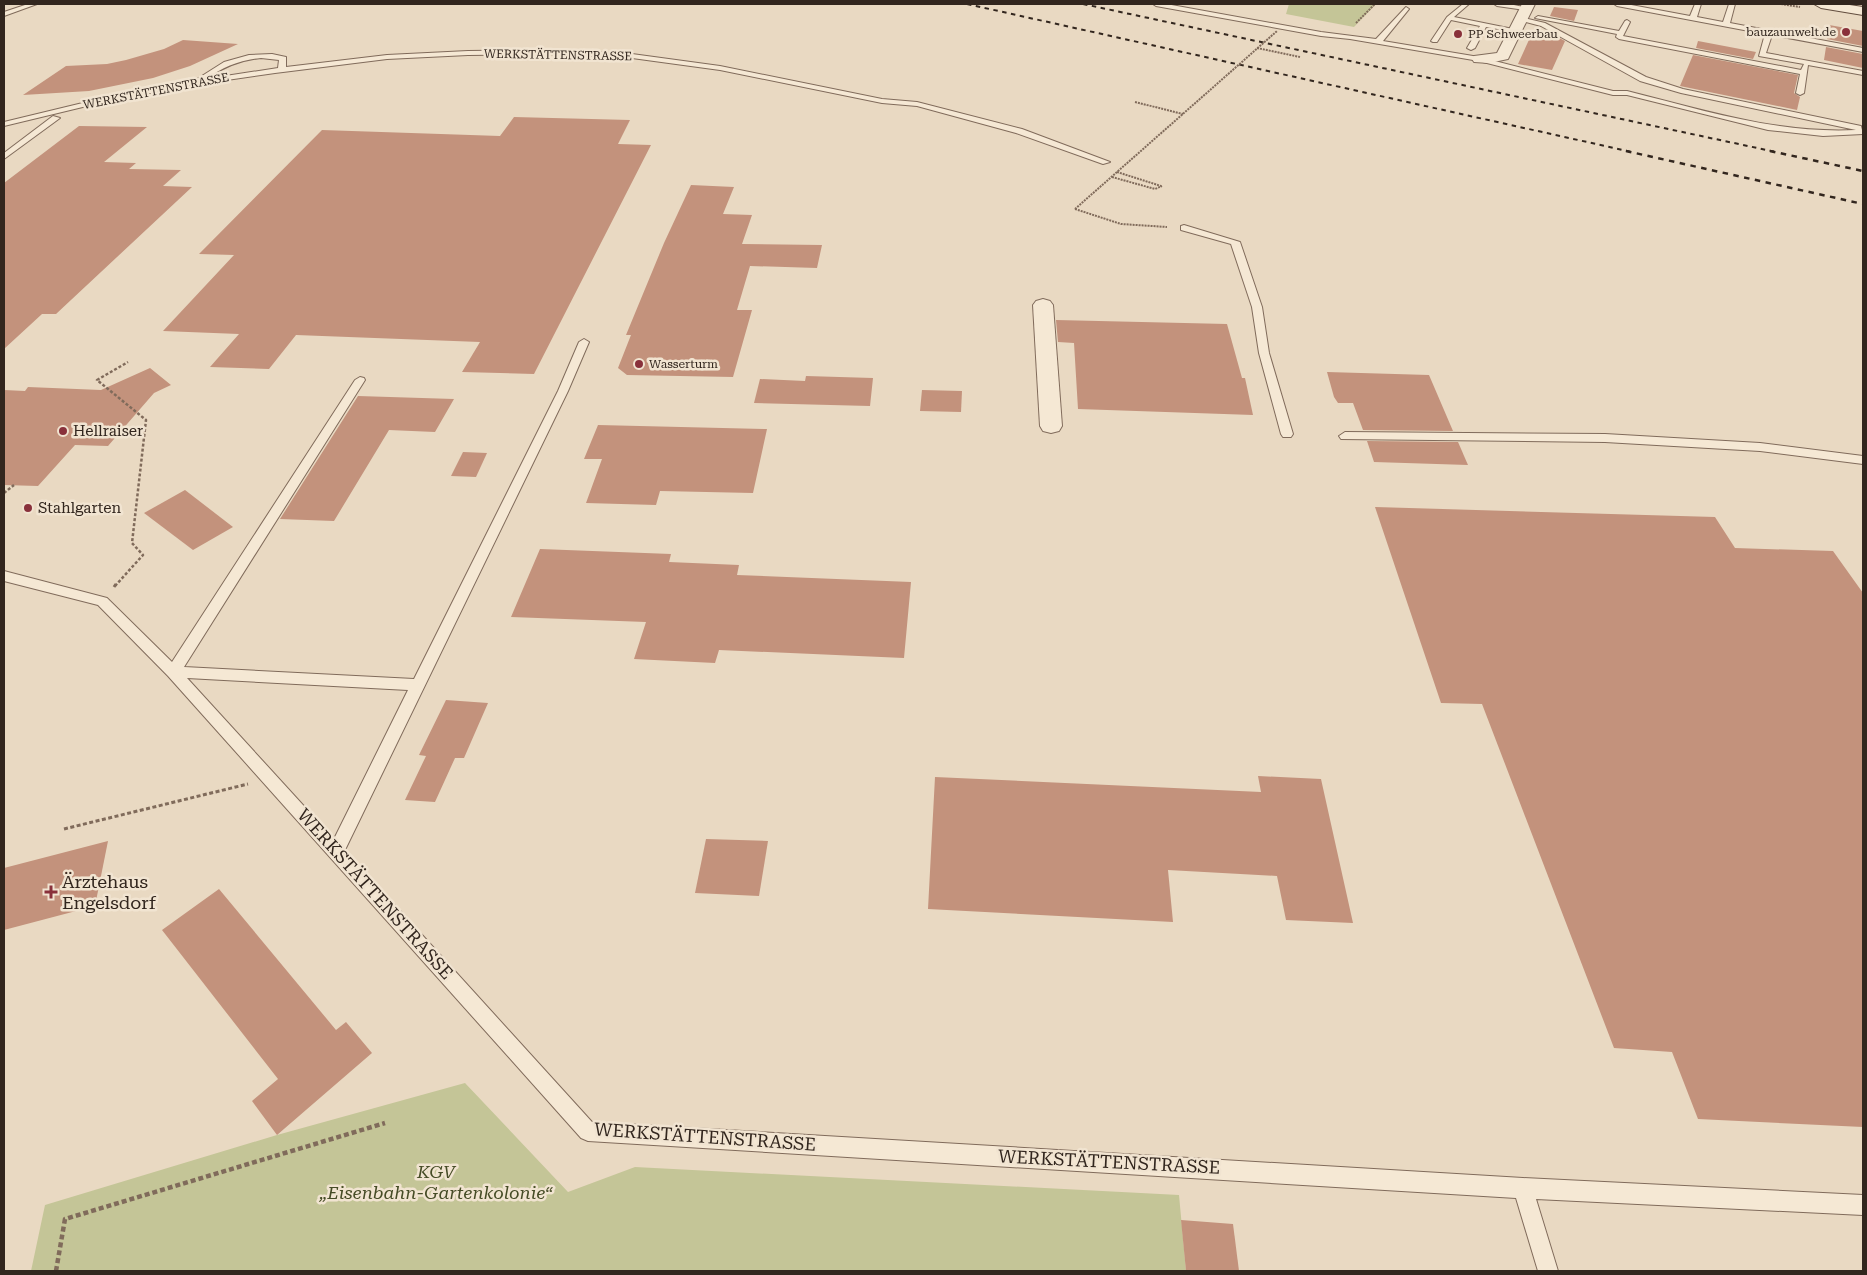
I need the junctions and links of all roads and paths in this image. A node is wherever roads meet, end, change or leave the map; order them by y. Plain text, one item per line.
1 (34, 4) edge
2 (1156, 4) edge
3 (1375, 4) edge
4 (1466, 4) edge
5 (1497, 4) edge
6 (1617, 4) edge
7 (1698, 4) edge
8 (1732, 4) edge
9 (1821, 4) edge
10 (1406, 9) dead end
11 (1863, 11) edge
12 (4, 14) edge
13 (1522, 15) edge
14 (1450, 18) junction
15 (1693, 18) junction
16 (1627, 22) dead end
17 (1356, 23) dead end
18 (1484, 24) junction
19 (1726, 24) junction
20 (1277, 31) dead end
21 (1769, 32) junction
22 (1621, 33) junction
23 (1436, 41) dead end
24 (1378, 42) junction
25 (1257, 48) junction
26 (1471, 48) dead end
27 (1863, 50) edge
28 (1300, 57) dead end
29 (1480, 60) junction
30 (1806, 62) junction
31 (282, 70) junction
32 (1804, 72) junction
33 (1863, 73) edge
34 (196, 82) junction
35 (1800, 93) dead end
36 (1135, 102) dead end
37 (1183, 114) junction
38 (56, 118) dead end
39 (4, 124) edge
40 (1863, 130) edge
41 (4, 157) edge
42 (1106, 162) joint
43 (1117, 172) junction
44 (1184, 228) joint
45 (1043, 305) dead end
46 (584, 342) dead end
47 (128, 362) dead end
48 (360, 380) dead end
49 (1051, 426) dead end
50 (1287, 434) dead end
51 (1344, 436) dead end
52 (1863, 460) edge
53 (14, 485) dead end
54 (4, 493) edge
55 (4, 576) edge
56 (102, 601) junction
57 (173, 672) junction
58 (418, 685) junction
59 (266, 774) junction
60 (64, 829) dead end
61 (336, 851) junction
62 (385, 1123) dead end
63 (1523, 1188) junction
64 (1863, 1205) edge
65 (56, 1271) edge
66 (1548, 1271) edge

1 - 12 lane
2 - 24 lane
3 - 17 path
4 - 14 lane
5 - 13 lane
6 - 15 lane
7 - 15 lane
8 - 19 lane
9 - 11 street
10 - 24 lane
13 - 18 lane
13 - 22 lane
13 - 29 street
13 - 40 lane
14 - 18 lane
14 - 23 lane
15 - 19 lane
16 - 22 lane
18 - 26 lane
19 - 21 lane
20 - 25 path, bridge
21 - 27 lane
21 - 30 lane
22 - 32 lane
24 - 29 lane
25 - 28 path
25 - 37 path, bridge
29 - 40 lane
30 - 32 lane
30 - 33 lane
31 - 34 lane, WERKSTÄTTENSTRASSE
31 - 34 lane
31 - 42 lane, WERKSTÄTTENSTRASSE
32 - 35 lane
34 - 39 lane, WERKSTÄTTENSTRASSE
36 - 37 path
37 - 43 path, bridge
38 - 41 lane
42 - 43 path
43 - 44 path, bridge
44 - 50 lane
45 - 49 street
46 - 58 lane
47 - 56 path
48 - 57 lane
51 - 52 lane
53 - 54 path
55 - 56 lane
56 - 57 lane, WERKSTÄTTENSTRASSE
57 - 58 lane
57 - 59 lane, WERKSTÄTTENSTRASSE
58 - 61 lane
59 - 60 path
59 - 61 lane, WERKSTÄTTENSTRASSE
61 - 63 lane, WERKSTÄTTENSTRASSE
62 - 65 path
63 - 64 lane
63 - 66 lane

